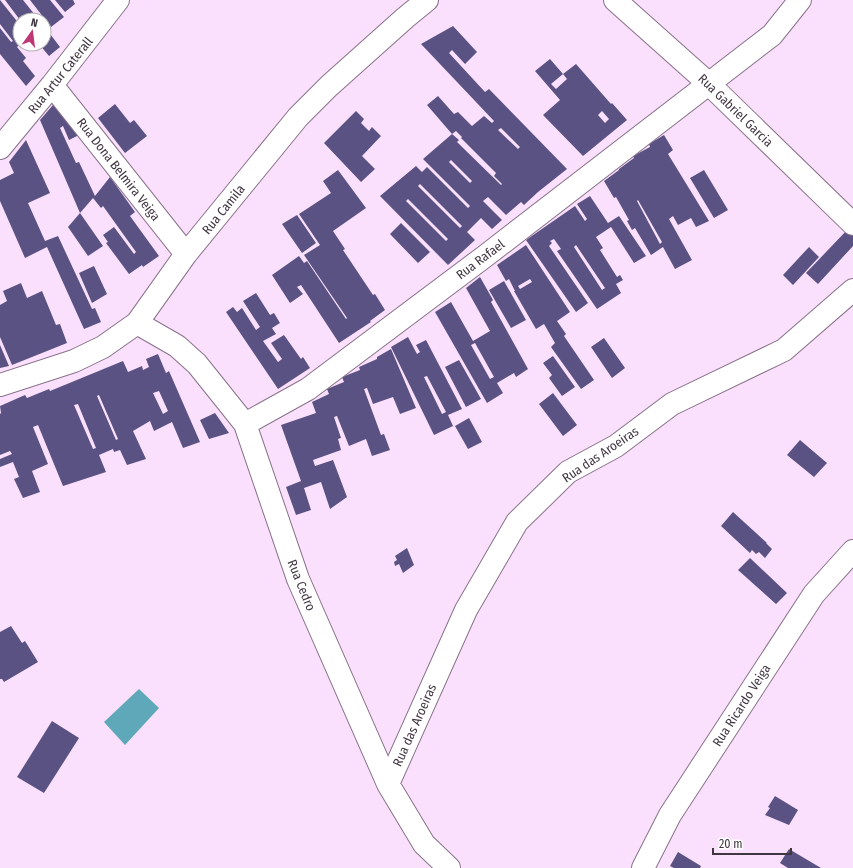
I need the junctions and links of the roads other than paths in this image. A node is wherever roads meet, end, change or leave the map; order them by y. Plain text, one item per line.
1 (118, 0) edge
2 (427, 0) edge
3 (615, 0) edge
4 (800, 0) edge
5 (708, 82) junction
6 (52, 84) junction
7 (0, 148) edge
8 (853, 224) edge
9 (186, 254) junction
10 (853, 290) edge
11 (137, 323) junction
12 (0, 385) edge
13 (245, 424) junction
14 (853, 551) edge
15 (388, 784) junction
16 (449, 868) edge
17 (643, 868) edge

1 - 6 street, Rua Artur Caterall
2 - 9 street, Rua Camila
3 - 5 street, Rua Gabriel Garcia
4 - 5 street, Rua Rafael
5 - 8 street, Rua Gabriel Garcia
5 - 13 street, Rua Rafael
6 - 7 street, Rua Artur Caterall
6 - 9 street, Rua Dona Belmira Veiga
9 - 11 street, Rua Camila
10 - 15 street, Rua das Aroeiras
11 - 12 street, Rua Camila
11 - 13 street, Rua Cedro
13 - 15 street, Rua Cedro
14 - 17 street, Rua Ricardo Veiga
15 - 16 street, Rua Cedro

